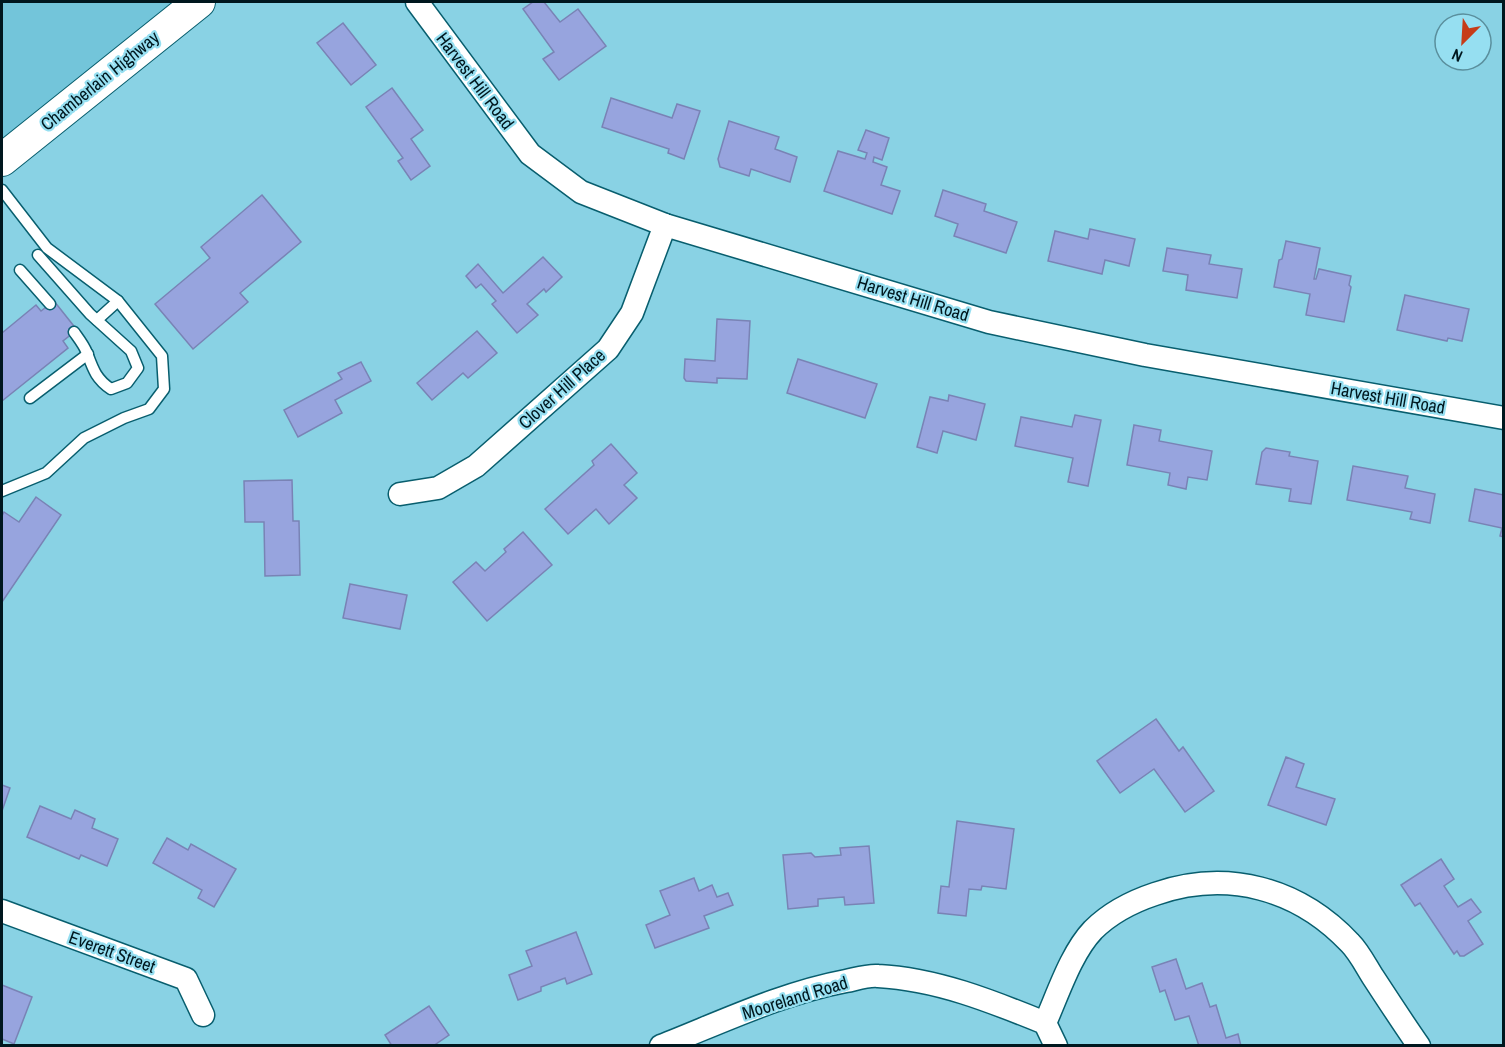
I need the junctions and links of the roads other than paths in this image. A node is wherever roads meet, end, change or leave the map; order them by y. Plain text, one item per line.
1 (199, 2) edge
2 (417, 2) edge
3 (2, 160) edge
4 (2, 190) edge
5 (665, 225) junction
6 (38, 255) dead end
7 (20, 270) dead end
8 (118, 301) junction
9 (50, 304) dead end
10 (97, 320) junction
11 (74, 332) dead end
12 (88, 354) junction
13 (30, 398) dead end
14 (1503, 418) edge
15 (2, 491) edge
16 (400, 494) dead end
17 (2, 911) edge
18 (202, 1015) dead end
19 (1045, 1023) junction
20 (661, 1046) edge
21 (1056, 1046) edge
22 (1419, 1046) edge

1 - 3 main road, Chamberlain Highway
2 - 5 street, Harvest Hill Road
4 - 8 lane
5 - 14 street, Harvest Hill Road
5 - 16 street, Clover Hill Place
6 - 10 lane
7 - 9 lane
8 - 10 lane
8 - 15 lane
10 - 12 lane
11 - 12 lane
12 - 13 lane
17 - 18 street, Everett Street
19 - 20 street, Mooreland Road
19 - 21 street
19 - 22 street

